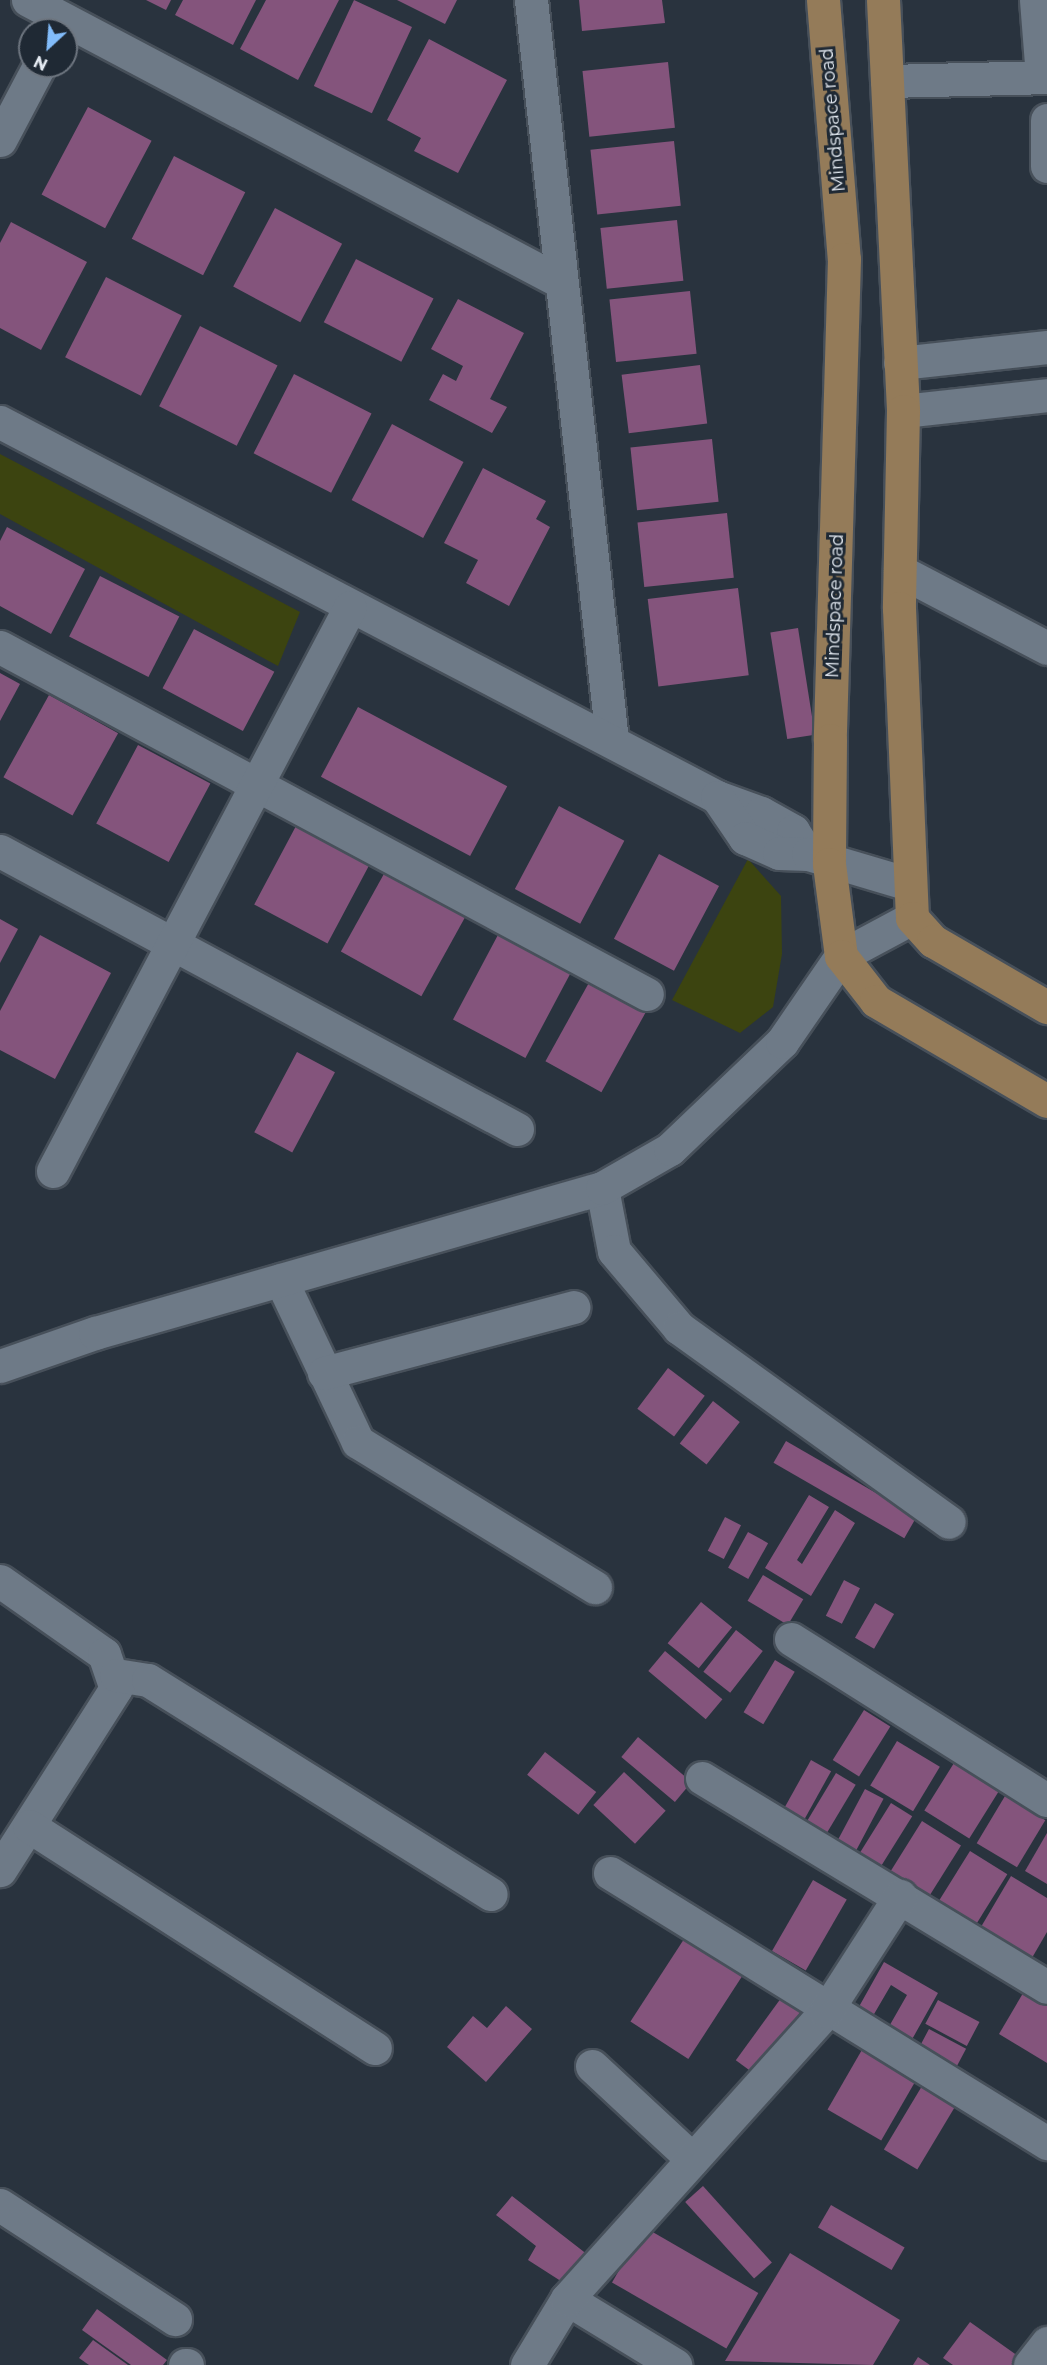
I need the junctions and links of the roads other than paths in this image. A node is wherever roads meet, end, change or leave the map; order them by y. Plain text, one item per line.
1 (27, 0) edge
2 (531, 0) edge
3 (823, 0) edge
4 (883, 0) edge
5 (1036, 0) edge
6 (52, 18) edge
7 (78, 33) edge
8 (1045, 77) edge
9 (33, 78) edge
10 (887, 81) junction
11 (1047, 120) edge
12 (0, 140) edge
13 (1047, 166) edge
14 (561, 282) junction
15 (1047, 348) edge
16 (900, 363) junction
17 (1047, 395) edge
18 (903, 411) junction
19 (0, 422) edge
20 (900, 571) junction
21 (350, 608) junction
22 (0, 647) edge
23 (1047, 648) edge
24 (612, 741) junction
25 (257, 784) junction
26 (0, 851) edge
27 (819, 859) junction
28 (909, 884) junction
29 (912, 918) junction
30 (175, 945) junction
31 (841, 956) junction
32 (647, 994) dead end
33 (1047, 1007) edge
34 (1047, 1101) edge
35 (518, 1129) dead end
36 (52, 1172) dead end
37 (602, 1188) junction
38 (281, 1280) junction
39 (573, 1307) dead end
40 (0, 1366) edge
41 (324, 1373) junction
42 (949, 1522) dead end
43 (0, 1581) edge
44 (595, 1587) dead end
45 (791, 1639) dead end
46 (116, 1675) junction
47 (702, 1778) dead end
48 (1047, 1800) edge
49 (29, 1826) junction
50 (0, 1870) edge
51 (610, 1874) dead end
52 (491, 1894) dead end
53 (900, 1896) junction
54 (1043, 1976) edge
55 (826, 2011) junction
56 (375, 2048) dead end
57 (592, 2066) dead end
58 (1047, 2143) edge
59 (692, 2159) junction
60 (0, 2205) edge
61 (567, 2299) junction
62 (175, 2319) dead end
63 (526, 2365) edge
64 (675, 2365) edge

1 - 6 street
2 - 14 street
3 - 27 main road, Mindspace road
4 - 10 main road
5 - 8 street
7 - 14 street
8 - 10 street
9 - 12 street
10 - 16 main road
11 - 13 street
14 - 24 street
15 - 16 street
16 - 18 main road
17 - 18 street
18 - 20 main road
19 - 21 street
20 - 23 street
20 - 28 main road
21 - 24 street
21 - 25 street
22 - 25 street
24 - 27 street
25 - 30 street
25 - 32 street
26 - 30 street
27 - 28 street
27 - 31 main road, Mindspace road
28 - 29 main road
29 - 31 street
29 - 33 main road
30 - 35 street
30 - 36 street
31 - 34 main road
31 - 37 street
37 - 38 street
37 - 42 street
38 - 40 street
38 - 41 street
39 - 41 street
41 - 44 street
43 - 46 street
45 - 48 street
46 - 49 street
46 - 52 street
47 - 53 street
49 - 50 street
49 - 56 street
51 - 55 street
53 - 54 street
53 - 55 street
55 - 58 street
55 - 59 street
57 - 59 street
59 - 61 street
60 - 62 street
61 - 63 street
61 - 64 street

